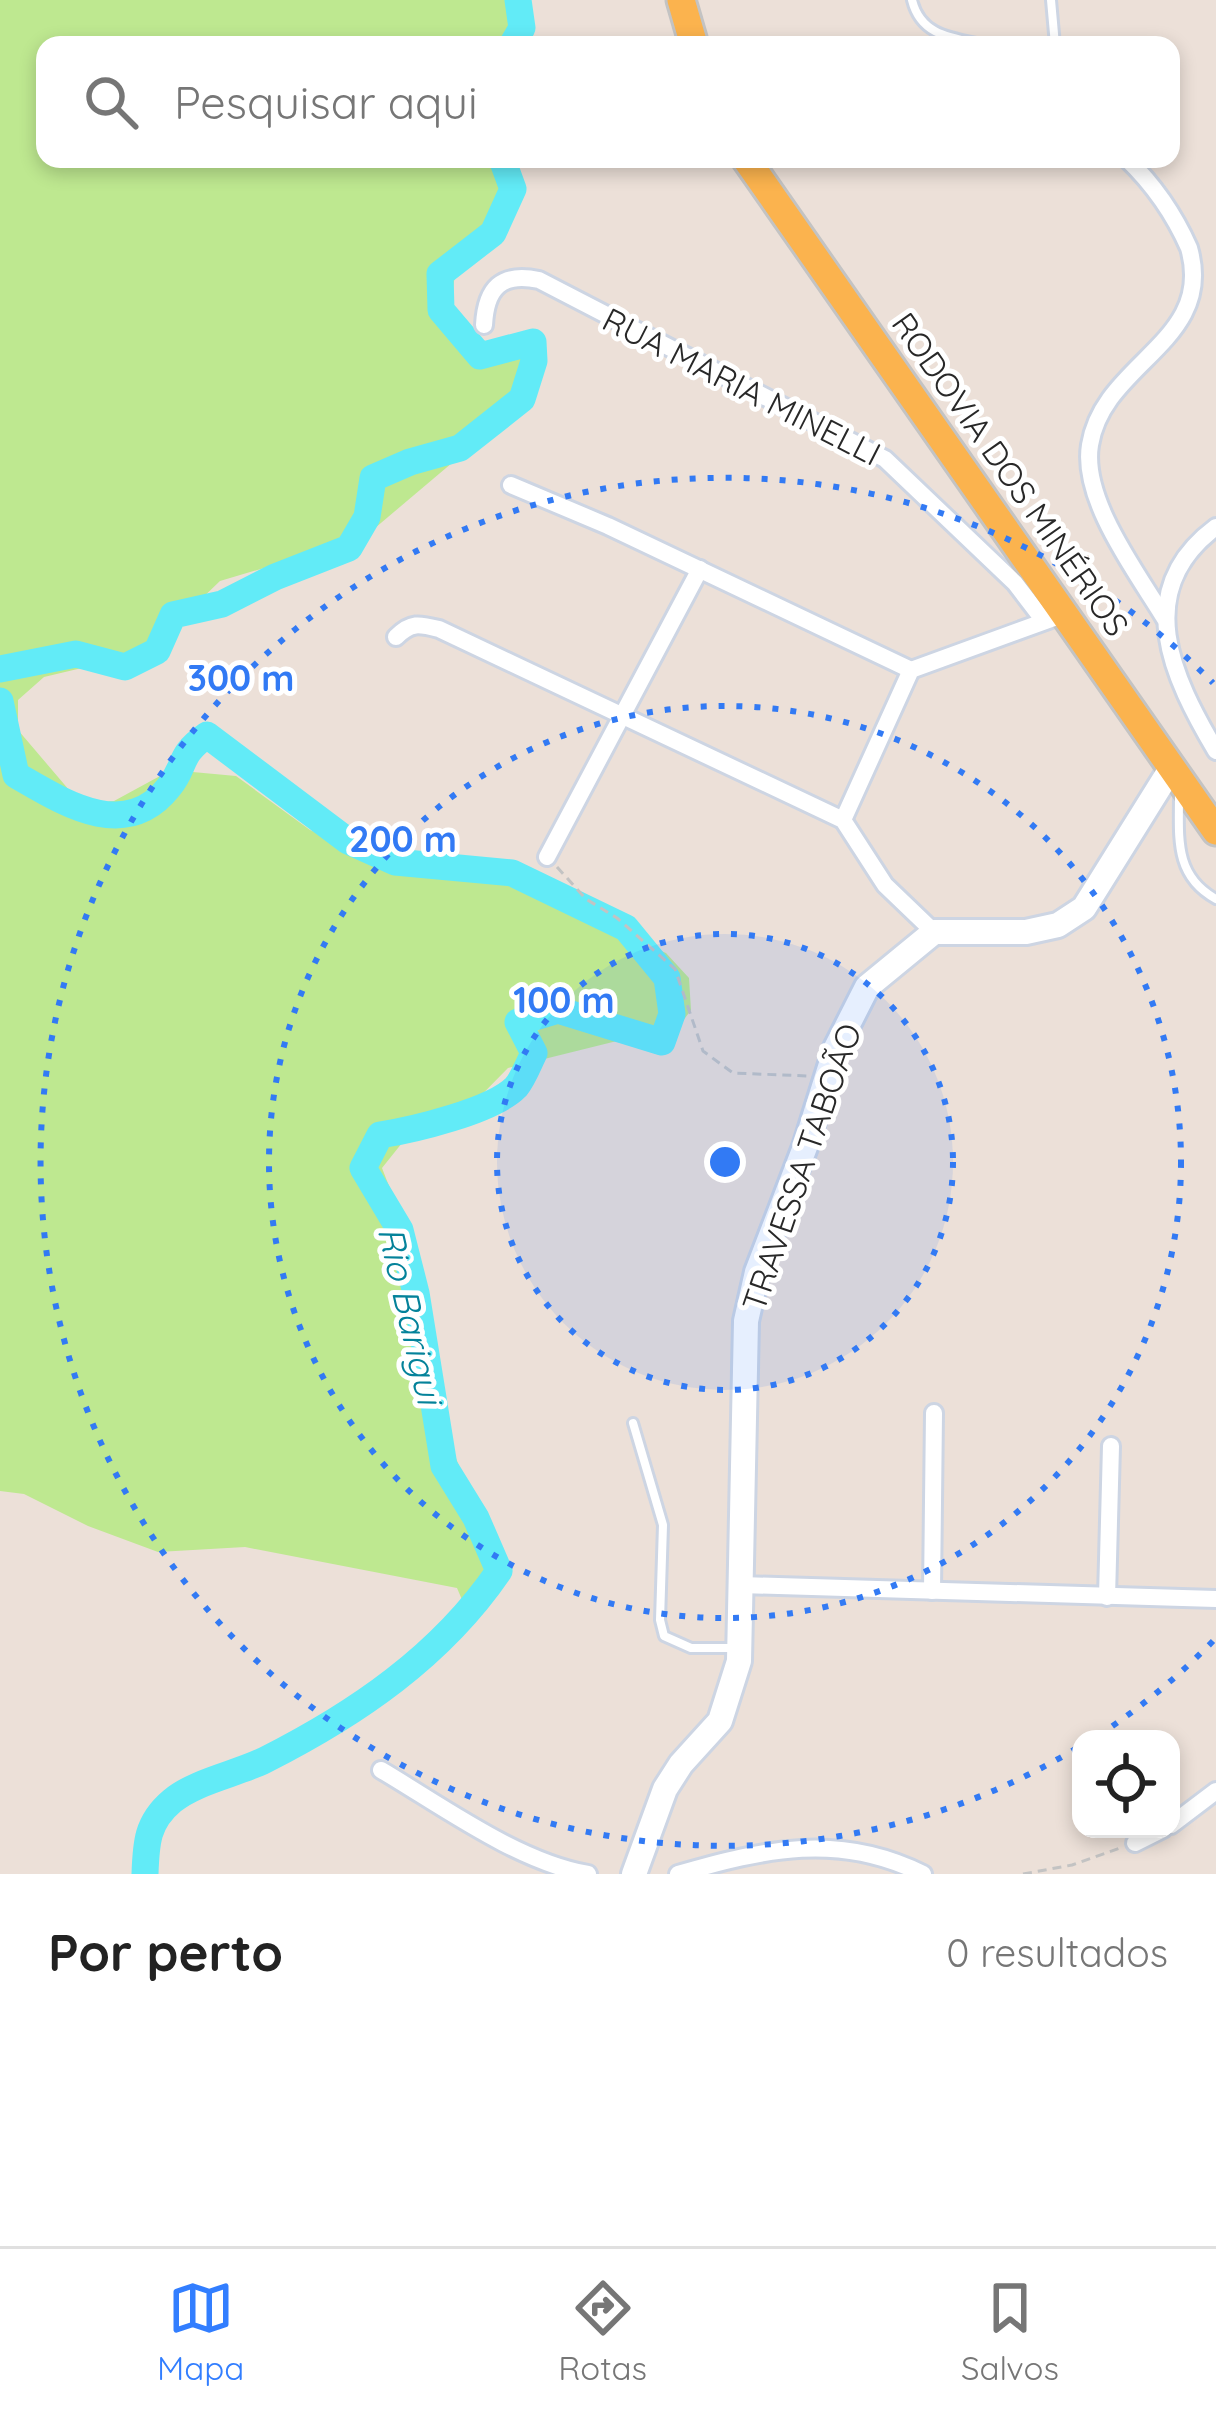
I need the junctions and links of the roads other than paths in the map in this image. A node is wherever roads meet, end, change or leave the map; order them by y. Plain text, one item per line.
1 (681, 0) edge
2 (912, 0) edge
3 (1051, 0) edge
4 (691, 36) edge
5 (954, 36) edge
6 (1054, 36) edge
7 (752, 168) edge
8 (1134, 168) edge
9 (484, 325) dead end
10 (511, 485) dead end
11 (1216, 527) edge
12 (700, 569) junction
13 (1055, 617) junction
14 (1165, 619) junction
15 (396, 637) dead end
16 (911, 670) junction
17 (622, 714) junction
18 (1216, 751) edge
19 (1176, 772) junction
20 (842, 820) junction
21 (1216, 831) edge
22 (548, 857) road end
23 (1216, 898) edge
24 (934, 932) junction
25 (934, 1413) dead end
26 (633, 1423) dead end
27 (1111, 1446) dead end
28 (741, 1586) junction
29 (932, 1591) junction
30 (1107, 1597) junction
31 (1216, 1599) edge
32 (739, 1648) junction
33 (381, 1770) dead end
34 (1216, 1792) edge
35 (1180, 1818) edge
36 (1145, 1838) edge
37 (1135, 1843) road end
38 (588, 1874) edge
39 (634, 1874) edge
40 (678, 1874) edge
41 (923, 1874) edge

1 - 4 main road
2 - 5 lane
3 - 6 lane
7 - 13 main road, RODOVIA DOS MINÉRIOS
8 - 14 street
9 - 13 street, RUA MARIA MINELLI
10 - 12 street
11 - 14 street
12 - 16 street
12 - 17 street
13 - 16 street
13 - 19 main road, RODOVIA DOS MINÉRIOS
14 - 18 street
15 - 17 street
16 - 20 street
17 - 20 street
17 - 22 street
19 - 21 main road, RODOVIA DOS MINÉRIOS
19 - 23 lane
19 - 24 street
20 - 24 street
24 - 28 street, TRAVESSA TABOÃO
25 - 29 street
26 - 32 lane
27 - 30 street
28 - 29 street
28 - 32 street, TRAVESSA TABOÃO
29 - 30 street
30 - 31 street
32 - 39 street, TRAVESSA TABOÃO
33 - 38 street
34 - 35 street
36 - 37 street
40 - 41 street

